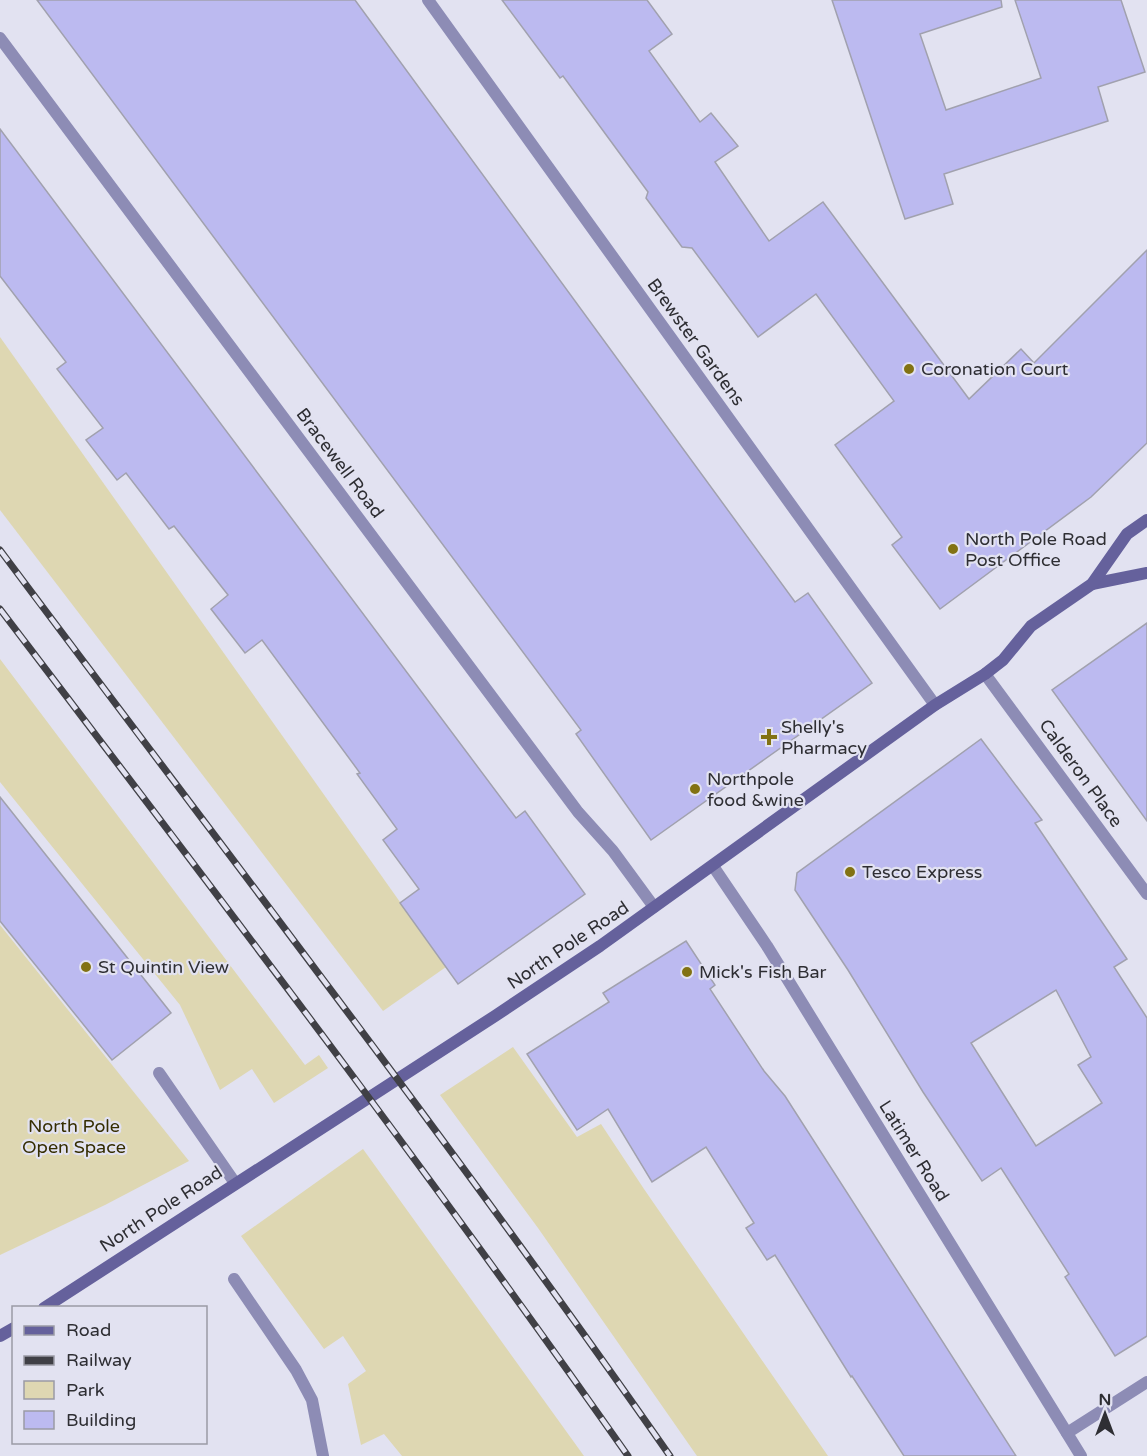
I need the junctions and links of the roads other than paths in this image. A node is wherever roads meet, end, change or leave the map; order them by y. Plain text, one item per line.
1 (428, 0) edge
2 (0, 38) edge
3 (1147, 520) edge
4 (1147, 573) edge
5 (1092, 584) junction
6 (985, 674) junction
7 (934, 705) junction
8 (713, 866) junction
9 (1147, 894) edge
10 (654, 907) junction
11 (159, 1073) dead end
12 (235, 1183) junction
13 (234, 1279) dead end
14 (47, 1306) edge
15 (1147, 1382) edge
16 (1067, 1433) junction
17 (323, 1456) edge
18 (1082, 1456) edge

1 - 7 street, Brewster Gardens
2 - 10 street, Bracewell Road
3 - 5 main road
4 - 5 main road
5 - 6 main road, North Pole Road
6 - 7 main road, North Pole Road
6 - 9 street, Calderon Place
7 - 8 main road, North Pole Road
8 - 10 main road, North Pole Road
8 - 16 street, Latimer Road
10 - 12 main road, North Pole Road
11 - 12 street
12 - 14 main road, North Pole Road
13 - 17 street
15 - 16 street
16 - 18 street, Latimer Road

